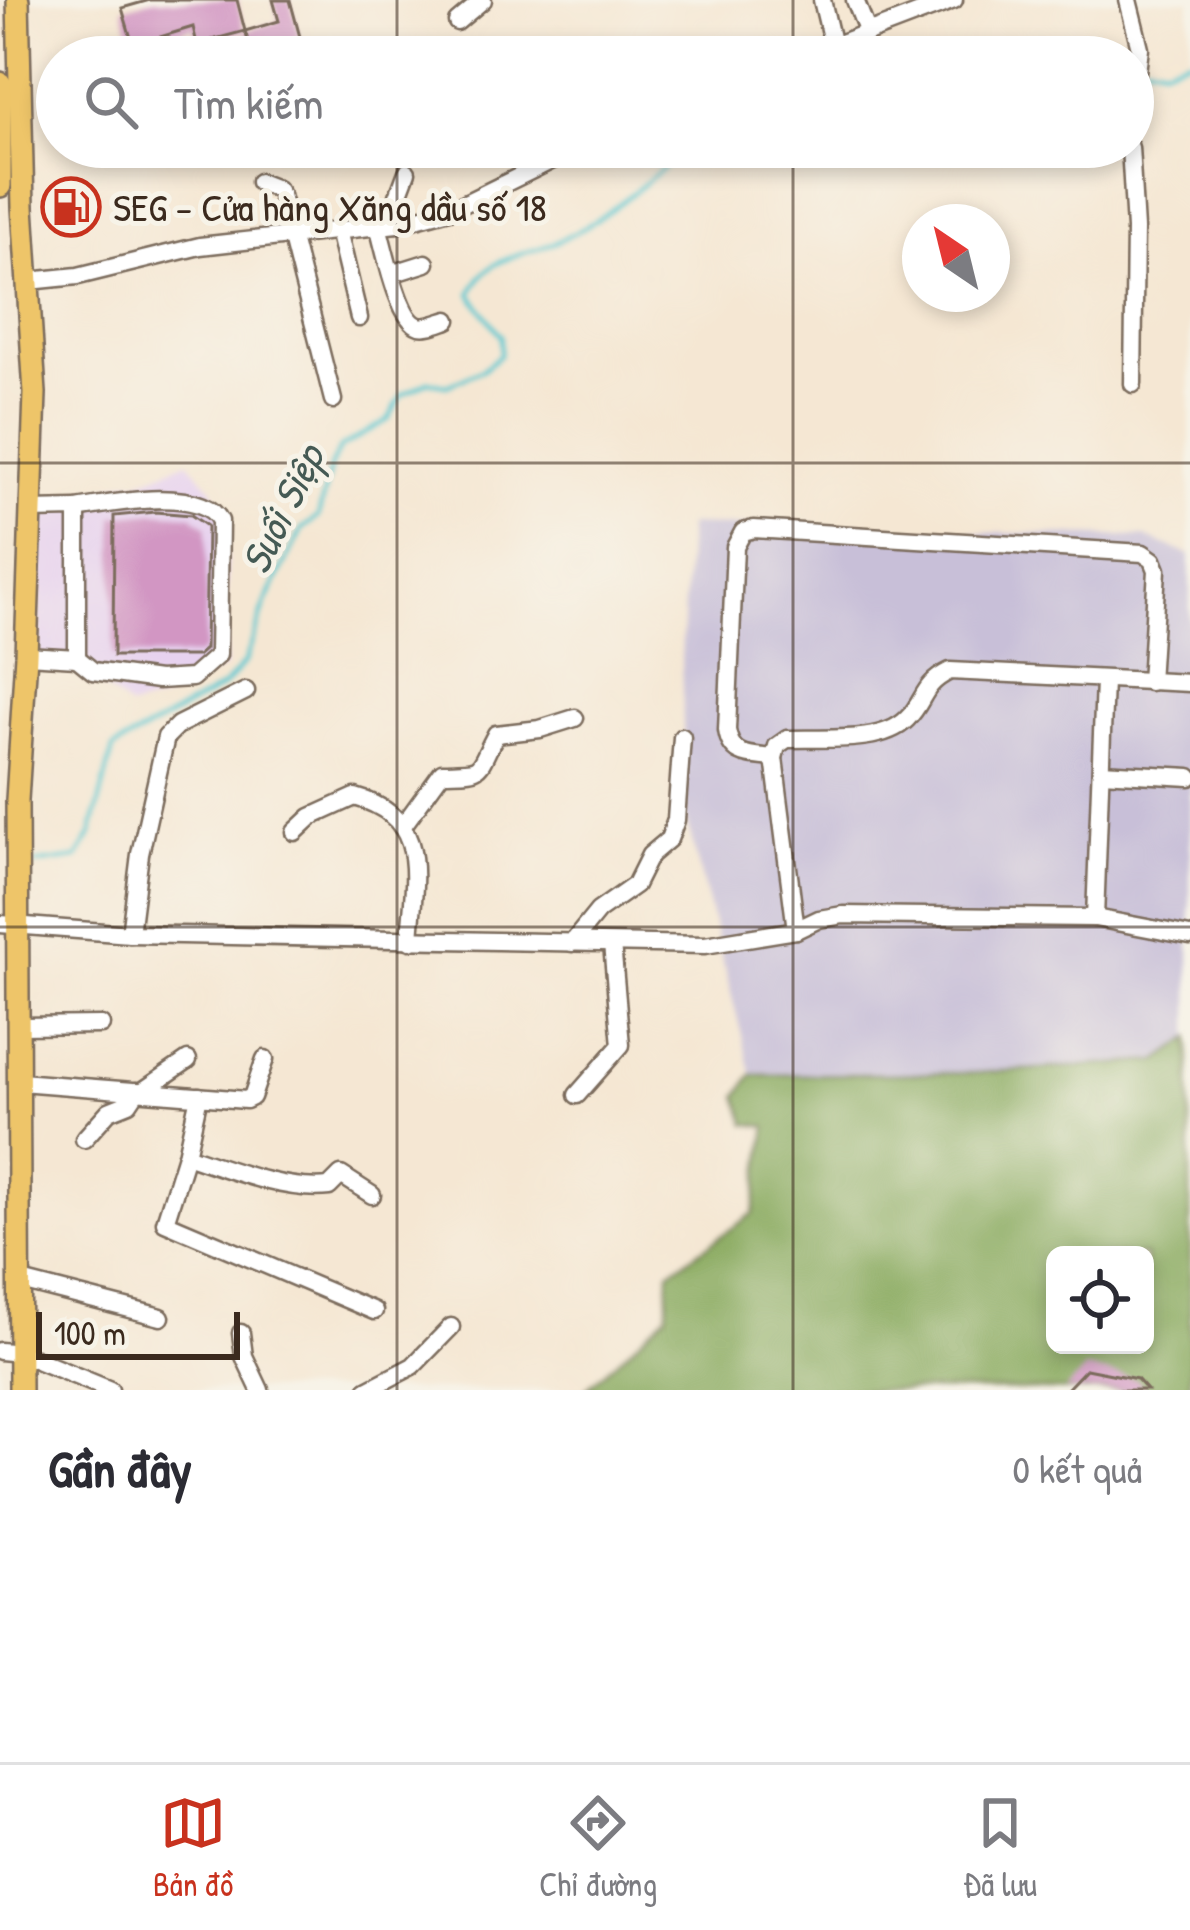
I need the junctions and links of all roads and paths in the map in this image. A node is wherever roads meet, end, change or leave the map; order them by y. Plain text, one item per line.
1 (18, 0) edge
2 (483, 0) edge
3 (822, 0) edge
4 (855, 0) edge
5 (954, 0) edge
6 (1127, 0) edge
7 (457, 22) dead end
8 (868, 33) junction
9 (830, 36) edge
10 (860, 36) edge
11 (1137, 36) edge
12 (0, 83) edge
13 (1, 130) edge
14 (527, 168) edge
15 (1131, 168) edge
16 (407, 172) dead end
17 (259, 182) dead end
18 (0, 186) edge
19 (388, 225) junction
20 (338, 230) junction
21 (293, 235) junction
22 (426, 263) dead end
23 (391, 274) junction
24 (29, 281) junction
25 (359, 318) dead end
26 (448, 320) dead end
27 (1133, 384) dead end
28 (334, 400) dead end
29 (77, 509) junction
30 (30, 510) junction
31 (26, 655) junction
32 (77, 658) junction
33 (1105, 681) junction
34 (1150, 682) junction
35 (1190, 682) edge
36 (246, 691) dead end
37 (575, 718) dead end
38 (682, 737) dead end
39 (774, 758) junction
40 (1101, 772) junction
41 (1190, 777) edge
42 (402, 826) junction
43 (295, 832) dead end
44 (1095, 918) junction
45 (9, 924) edge
46 (802, 927) junction
47 (130, 934) junction
48 (1190, 936) edge
49 (410, 941) junction
50 (572, 943) junction
51 (612, 944) junction
52 (101, 1025) dead end
53 (20, 1026) junction
54 (265, 1059) dead end
55 (188, 1060) dead end
56 (20, 1082) junction
57 (140, 1091) junction
58 (577, 1094) dead end
59 (199, 1096) junction
60 (84, 1139) dead end
61 (186, 1155) junction
62 (372, 1195) dead end
63 (21, 1281) junction
64 (374, 1311) dead end
65 (160, 1317) dead end
66 (451, 1327) dead end
67 (241, 1333) dead end
68 (10, 1352) edge
69 (81, 1384) edge
70 (20, 1390) edge
71 (110, 1390) edge
72 (260, 1390) edge
73 (368, 1390) edge

1 - 24 main road
2 - 7 street
3 - 9 street
4 - 8 street
5 - 8 street
6 - 11 street
8 - 10 street
12 - 13 main road
13 - 18 main road
14 - 19 street
15 - 27 street
16 - 19 street
17 - 21 street
19 - 20 street
19 - 23 street
20 - 21 street
20 - 25 street
21 - 24 street
21 - 28 street
22 - 23 street
23 - 26 street
24 - 30 main road
29 - 30 street
29 - 32 street
29 - 32 street
30 - 31 main road
31 - 32 street
31 - 45 main road
33 - 34 street
33 - 39 street
33 - 40 street
34 - 35 street
34 - 39 street
36 - 47 street
37 - 42 street
38 - 50 street
39 - 46 street
40 - 41 street
40 - 44 street
42 - 43 street
42 - 49 street
44 - 46 street
44 - 48 street
45 - 47 street
45 - 53 main road
46 - 51 street
47 - 49 street
49 - 50 street
50 - 51 street
51 - 58 street
52 - 53 street
53 - 56 main road
54 - 59 street
55 - 57 street
56 - 57 street
56 - 63 main road
57 - 59 street
57 - 60 street
59 - 61 street
61 - 62 street
61 - 64 street
63 - 65 street
63 - 68 main road
66 - 73 street
67 - 72 street
68 - 69 street
68 - 70 main road
69 - 71 street

